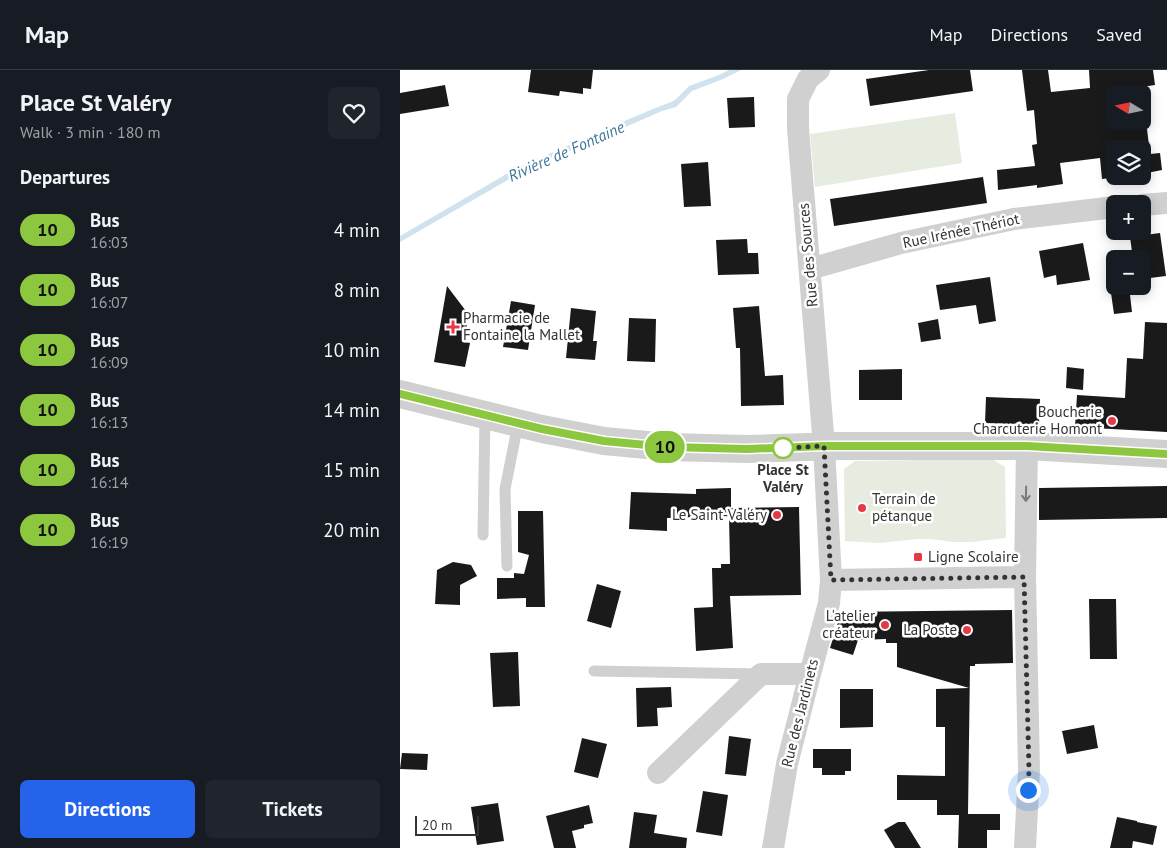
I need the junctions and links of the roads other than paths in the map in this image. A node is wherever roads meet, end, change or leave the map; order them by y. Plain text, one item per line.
1 (819, 70) edge
2 (1167, 203) edge
3 (1151, 204) edge
4 (1106, 208) edge
5 (810, 269) junction
6 (400, 394) edge
7 (485, 416) junction
8 (518, 424) junction
9 (824, 446) junction
10 (1027, 446) junction
11 (1167, 454) edge
12 (483, 535) dead end
13 (508, 566) dead end
14 (1024, 577) junction
15 (831, 580) junction
16 (594, 671) dead end
17 (761, 674) junction
18 (810, 674) junction
19 (658, 773) dead end
20 (773, 848) edge
21 (1025, 848) edge

1 - 5 street, Rue des Sources
2 - 3 street
4 - 5 street, Rue Irénée Thériot
5 - 9 street, Rue des Sources
6 - 7 street
7 - 8 street
7 - 12 lane
8 - 9 street
8 - 13 lane
9 - 10 street
9 - 15 street, Rue des Sources
10 - 11 street
10 -> 14 street
14 - 15 street
14 - 21 street
15 - 18 street, Rue des Jardinets
16 - 17 lane
17 - 18 street
17 - 19 street
18 - 20 street, Rue des Jardinets

